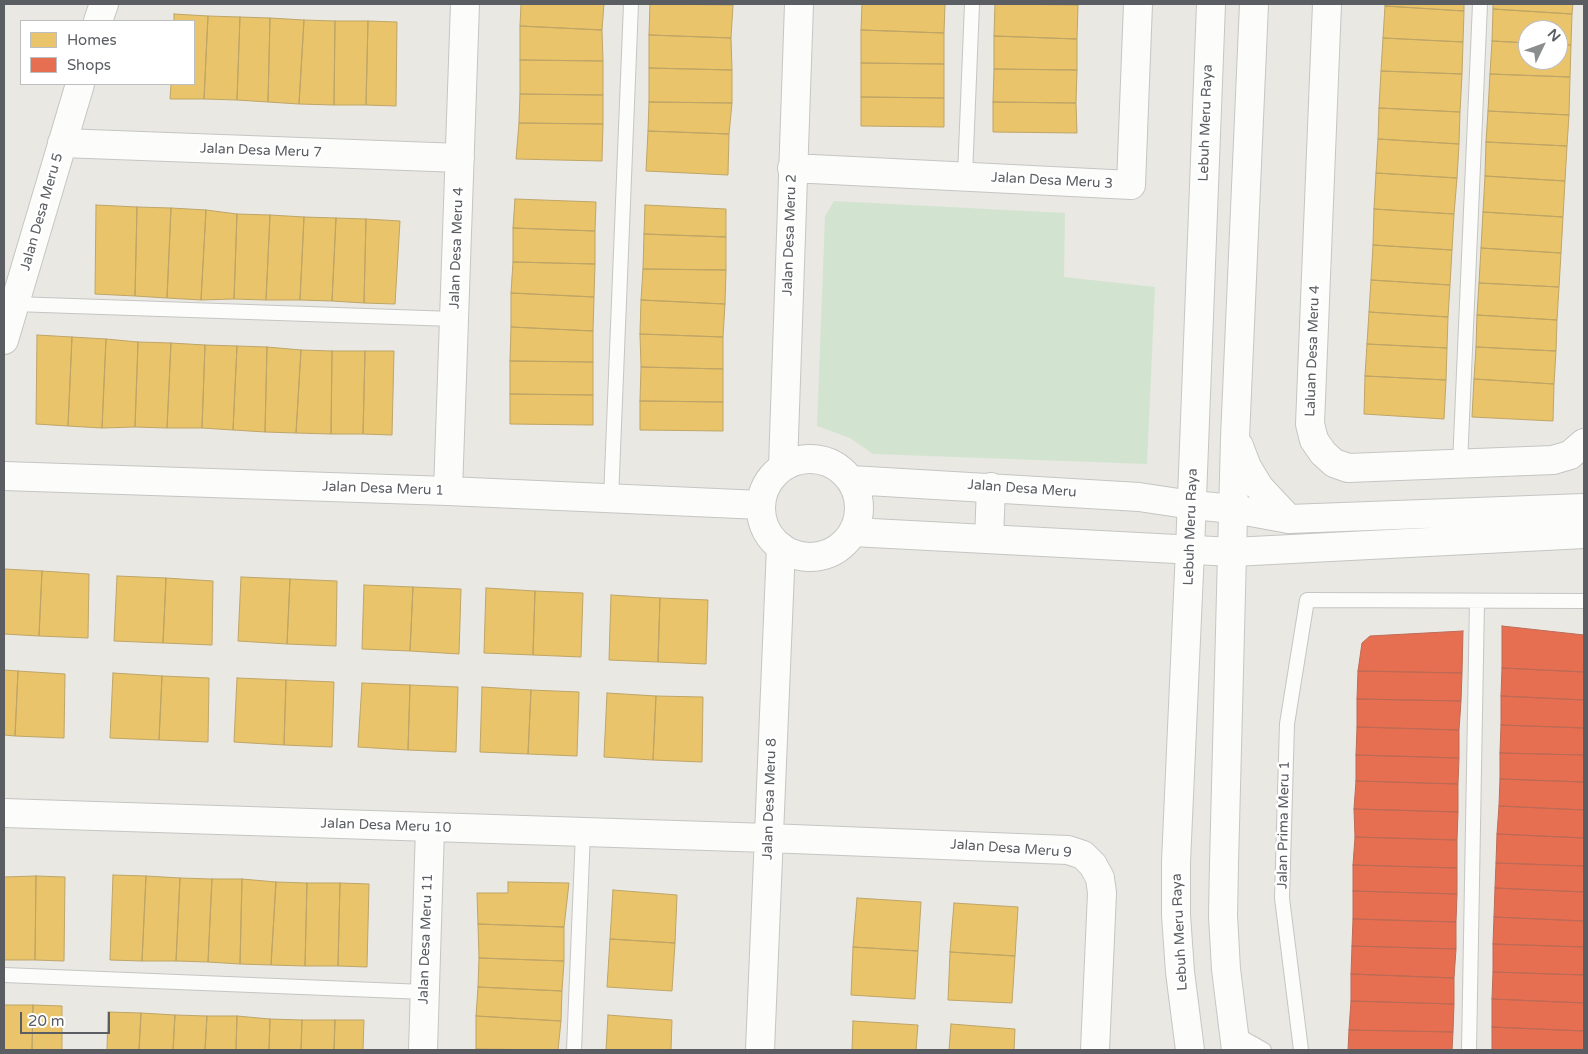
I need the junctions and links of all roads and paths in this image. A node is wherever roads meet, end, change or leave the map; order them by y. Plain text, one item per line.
1 (104, 4) edge
2 (465, 4) edge
3 (631, 4) edge
4 (799, 4) edge
5 (972, 4) edge
6 (1138, 4) edge
7 (1211, 4) edge
8 (1254, 4) edge
9 (1327, 4) edge
10 (1480, 4) edge
11 (98, 20) edge
12 (80, 85) edge
13 (62, 143) junction
14 (460, 158) junction
15 (792, 168) junction
16 (965, 176) junction
17 (14, 304) junction
18 (454, 319) junction
19 (4, 340) edge
20 (1235, 438) junction
21 (1584, 443) edge
22 (1460, 464) junction
23 (783, 466) junction
24 (4, 476) edge
25 (851, 480) junction
26 (991, 487) junction
27 (448, 491) junction
28 (611, 499) junction
29 (761, 505) junction
30 (1192, 505) junction
31 (1584, 508) edge
32 (1234, 509) junction
33 (1289, 520) junction
34 (853, 532) junction
35 (1584, 534) edge
36 (989, 539) junction
37 (781, 547) junction
38 (1190, 550) junction
39 (1233, 552) junction
40 (1477, 601) junction
41 (1584, 601) edge
42 (4, 814) edge
43 (430, 828) junction
44 (583, 832) junction
45 (768, 838) junction
46 (4, 975) edge
47 (425, 992) junction
48 (1235, 1042) edge
49 (423, 1050) edge
50 (574, 1050) edge
51 (760, 1050) edge
52 (1095, 1050) edge
53 (1190, 1050) edge
54 (1264, 1050) edge
55 (1301, 1050) edge
56 (1469, 1050) edge

1 - 11 street
2 - 14 street, Jalan Desa Meru 4
3 - 28 lane
4 - 15 street, Jalan Desa Meru 2
5 - 16 lane
6 - 16 street, Jalan Desa Meru 3
7 - 30 street, Lebuh Meru Raya
8 - 20 street
9 - 22 street, Laluan Desa Meru 4
10 - 22 lane
12 - 13 street, Jalan Desa Meru 5
13 - 14 street, Jalan Desa Meru 7
13 - 17 street, Jalan Desa Meru 5
14 - 18 street, Jalan Desa Meru 4
15 - 16 street, Jalan Desa Meru 3
15 - 23 street, Jalan Desa Meru 2
17 - 18 lane
17 - 19 street, Jalan Desa Meru 5
18 - 27 street, Jalan Desa Meru 4
20 - 32 street
20 - 33 street
21 - 22 street, Laluan Desa Meru 4
23 - 25 street
23 - 29 street
24 - 27 street, Jalan Desa Meru 1
25 - 26 street, Jalan Desa Meru
25 - 34 street
26 - 30 street, Jalan Desa Meru
26 - 36 street
27 - 28 street, Jalan Desa Meru 1
28 - 29 street, Jalan Desa Meru 1
29 - 37 street
30 - 32 street, Jalan Desa Meru
30 - 38 street, Lebuh Meru Raya
31 - 33 street, Jalan Desa Meru
32 - 33 street, Jalan Desa Meru
32 - 39 street
34 - 36 street
34 - 37 street
35 - 39 street
36 - 38 street
37 - 45 street, Jalan Desa Meru 8
38 - 39 street
38 - 53 street, Lebuh Meru Raya
39 - 48 street
40 - 41 lane
40 - 55 lane, Jalan Prima Meru 1
40 - 56 lane
42 - 43 street, Jalan Desa Meru 10
43 - 44 street, Jalan Desa Meru 10
43 - 47 street, Jalan Desa Meru 11
44 - 45 street, Jalan Desa Meru 10
44 - 50 lane
45 - 51 street, Jalan Desa Meru 8
45 - 52 street, Jalan Desa Meru 9
46 - 47 lane
47 - 49 street, Jalan Desa Meru 11
48 - 54 lane

